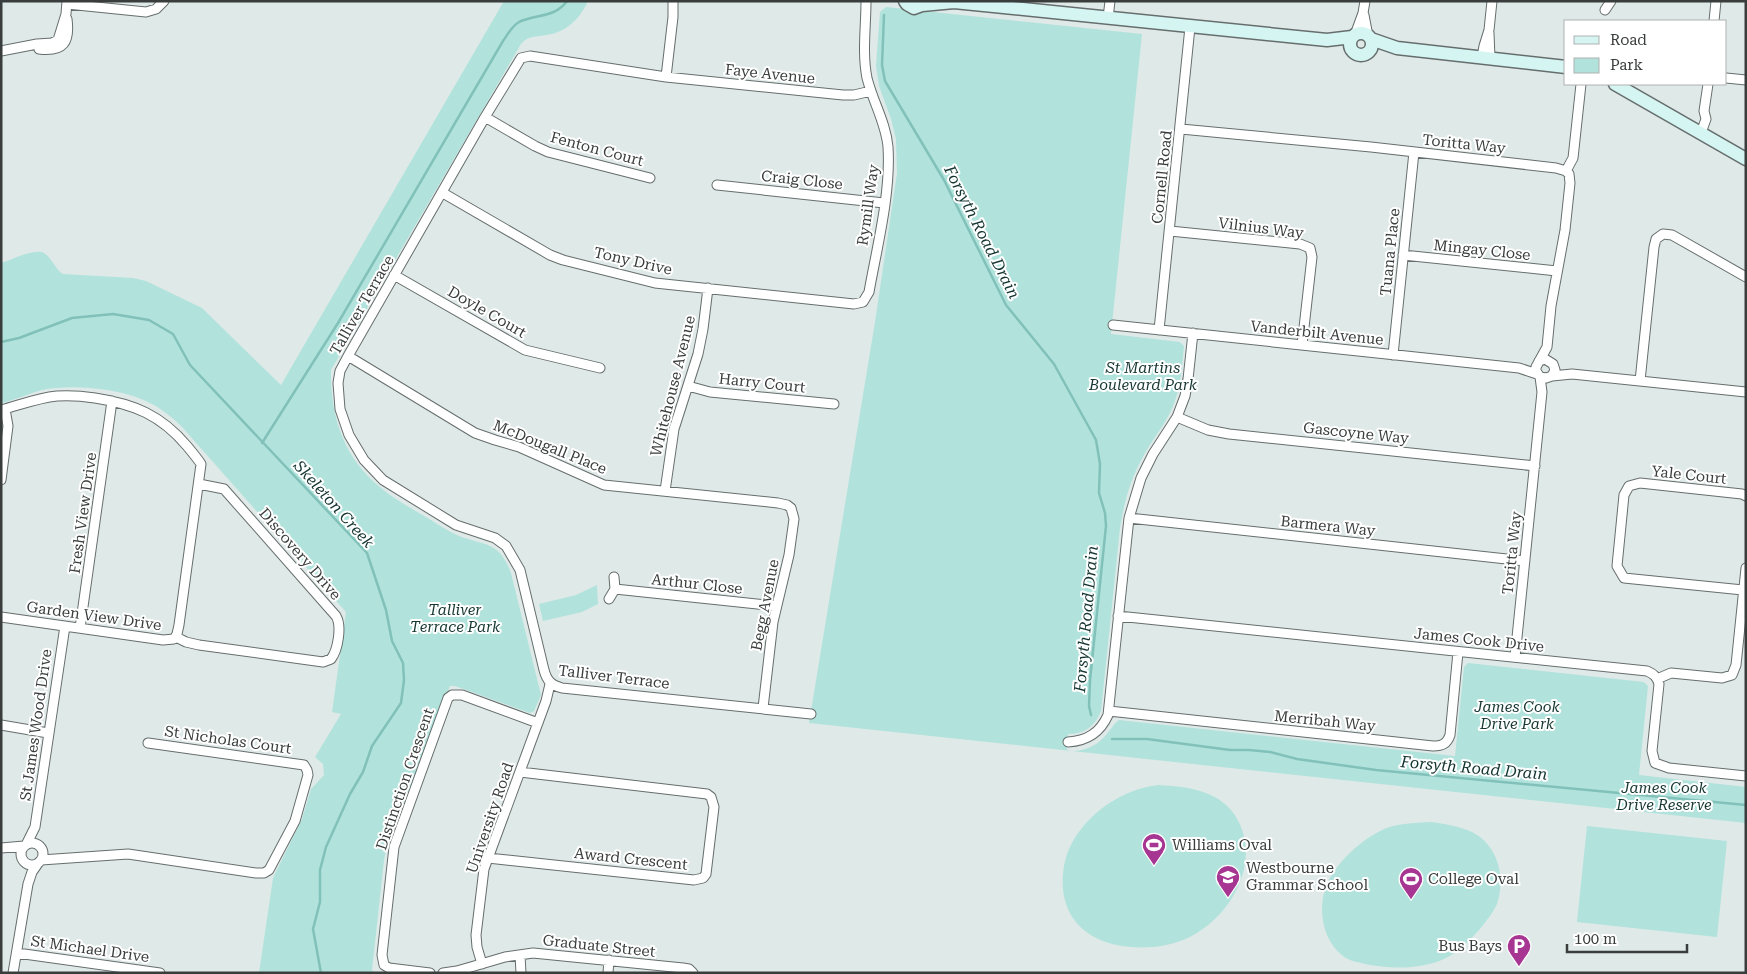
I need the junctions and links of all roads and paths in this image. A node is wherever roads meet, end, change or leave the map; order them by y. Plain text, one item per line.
1 (164, 1) edge
2 (675, 1) edge
3 (866, 1) edge
4 (872, 1) edge
5 (1110, 1) edge
6 (1365, 1) edge
7 (1492, 1) edge
8 (1611, 1) edge
9 (1716, 1) edge
10 (67, 2) edge
11 (953, 2) edge
12 (912, 3) edge
13 (1605, 10) dead end
14 (1108, 18) junction
15 (1714, 20) edge
16 (867, 22) junction
17 (1190, 27) junction
18 (1359, 39) junction
19 (1397, 48) junction
20 (1, 51) edge
21 (1369, 52) junction
22 (1486, 57) junction
23 (1564, 67) edge
24 (666, 77) junction
25 (1727, 78) edge
26 (1746, 80) edge
27 (1582, 85) edge
28 (1617, 85) edge
29 (1708, 85) edge
30 (871, 91) junction
31 (485, 117) junction
32 (1181, 129) junction
33 (1697, 131) junction
34 (1414, 152) junction
35 (1746, 159) edge
36 (1566, 170) junction
37 (650, 178) dead end
38 (716, 185) dead end
39 (443, 193) junction
40 (884, 203) junction
41 (1170, 231) junction
42 (1403, 255) junction
43 (1557, 272) junction
44 (394, 275) junction
45 (1746, 277) edge
46 (708, 288) junction
47 (864, 302) joint
48 (1113, 325) dead end
49 (1159, 330) junction
50 (1193, 333) junction
51 (1302, 345) junction
52 (1547, 347) junction
53 (1393, 355) junction
54 (348, 356) junction
55 (1538, 363) junction
56 (1552, 363) junction
57 (600, 368) dead end
58 (1520, 368) junction
59 (1572, 374) junction
60 (1544, 376) junction
61 (1640, 381) junction
62 (688, 386) junction
63 (1746, 392) edge
64 (112, 401) junction
65 (834, 404) dead end
66 (3, 410) edge
67 (1178, 418) junction
68 (1535, 466) junction
69 (1, 480) edge
70 (199, 484) junction
71 (665, 491) junction
72 (1746, 496) edge
73 (791, 508) joint
74 (1129, 518) junction
75 (1525, 561) junction
76 (1746, 568) edge
77 (614, 577) dead end
78 (615, 589) junction
79 (1743, 590) junction
80 (609, 599) dead end
81 (776, 606) junction
82 (1118, 616) junction
83 (1, 617) edge
84 (65, 626) junction
85 (80, 628) junction
86 (176, 637) junction
87 (1458, 652) junction
88 (1515, 658) junction
89 (1657, 679) junction
90 (550, 684) junction
91 (763, 708) junction
92 (1109, 712) junction
93 (811, 714) dead end
94 (538, 723) junction
95 (1, 725) edge
96 (48, 733) junction
97 (1068, 742) dead end
98 (148, 743) dead end
99 (520, 772) junction
100 (1746, 776) edge
101 (35, 827) junction
102 (25, 846) junction
103 (1, 848) edge
104 (40, 848) junction
105 (60, 858) junction
106 (488, 858) junction
107 (22, 859) junction
108 (40, 861) junction
109 (28, 884) junction
110 (17, 953) junction
111 (520, 955) junction
112 (609, 960) junction
113 (482, 964) junction
114 (154, 972) edge
115 (13, 973) edge
116 (430, 973) edge
117 (443, 973) edge
118 (521, 973) edge
119 (608, 973) edge
120 (693, 973) edge

1 - 10 street
2 - 24 street
3 - 16 street, Rymill Way
4 - 16 street, Rymill Way
5 - 14 street
6 - 18 street
7 - 22 street
8 - 13 street
9 - 15 street
10 - 20 street
11 - 12 street
11 - 14 street
14 - 17 street
16 - 30 street, Rymill Way
17 - 18 street
17 - 32 street, Cornell Road
18 - 19 street
18 - 21 street
18 - 21 street
19 - 21 street
19 - 22 street
22 - 23 street
24 - 30 street, Faye Avenue
24 - 31 street, Talliver Terrace
25 - 26 street
27 - 36 street
28 - 33 street
29 - 33 street
30 - 40 street, Rymill Way
31 - 37 street, Fenton Court
31 - 39 street, Talliver Terrace
32 - 34 street, Toritta Way
32 - 41 street, Cornell Road
33 - 35 street
34 - 36 street, Toritta Way
34 - 42 street, Tuana Place
36 - 43 street
38 - 40 street, Craig Close
39 - 44 street, Talliver Terrace
39 - 46 street, Tony Drive
40 - 47 street, Rymill Way
41 - 49 street, Cornell Road
41 - 51 street, Vilnius Way
42 - 43 street, Mingay Close
42 - 53 street, Tuana Place
43 - 52 street
44 - 54 street, Talliver Terrace
44 - 57 street, Doyle Court
45 - 61 street
46 - 47 street, Tony Drive
46 - 62 street, Whitehouse Avenue
48 - 49 street, Vanderbilt Avenue
49 - 50 street, Vanderbilt Avenue
50 - 51 street, Vanderbilt Avenue
50 - 67 street
51 - 53 street, Vanderbilt Avenue
52 - 55 street
52 - 56 street
53 - 58 street, Vanderbilt Avenue
54 - 71 street, McDougall Place
54 - 90 street, Talliver Terrace
55 - 56 street
55 - 58 street, Vanderbilt Avenue
55 - 60 street
56 - 59 street, Vanderbilt Avenue
56 - 60 street
58 - 60 street, Vanderbilt Avenue
59 - 60 street, Vanderbilt Avenue
59 - 61 street, Vanderbilt Avenue
60 - 68 street, Toritta Way
61 - 63 street, Vanderbilt Avenue
62 - 65 street, Harry Court
62 - 71 street, Whitehouse Avenue
64 - 66 street, Garden View Drive
64 - 70 street, Garden View Drive
64 - 85 street, Fresh View Drive
66 - 69 street
67 - 68 street, Gascoyne Way
67 - 74 street
68 - 75 street, Toritta Way
70 - 86 street, Garden View Drive
70 - 86 street, Discovery Drive
71 - 73 street, McDougall Place
72 - 79 street, Yale Court
73 - 81 street, Begg Avenue
74 - 75 street, Barmera Way
74 - 82 street
75 - 88 street, Toritta Way
76 - 79 street
77 - 78 street
78 - 80 street
78 - 81 street, Arthur Close
79 - 89 street
81 - 91 street, Begg Avenue
82 - 87 street, James Cook Drive
82 - 92 street
83 - 84 street, Garden View Drive
84 - 85 street, Garden View Drive
84 - 96 street, St James Wood Drive
85 - 86 street, Garden View Drive
87 - 88 street, James Cook Drive
87 - 92 street, Merribah Way
88 - 89 street, James Cook Drive
89 - 100 street
90 - 91 street, Talliver Terrace
90 - 94 street, University Road
91 - 93 street, Talliver Terrace
92 - 97 street
94 - 99 street, University Road
94 - 116 street, Distinction Crescent
95 - 96 street
96 - 101 street, St James Wood Drive
98 - 105 street, St Nicholas Court
99 - 106 street, University Road
99 - 106 street, Award Crescent
101 - 102 street, St James Wood Drive
101 - 104 street, St James Wood Drive
102 - 103 street
102 - 104 street
102 - 107 street
103 - 107 street
104 - 105 street
104 - 108 street
105 - 108 street
106 - 113 street, University Road
107 - 108 street
107 - 109 street
108 - 109 street
109 - 110 street
110 - 114 street, St Michael Drive
110 - 115 street
111 - 112 street, Graduate Street
111 - 113 street, Graduate Street
111 - 118 street
112 - 119 street
112 - 120 street, Graduate Street
113 - 117 street, Graduate Street

